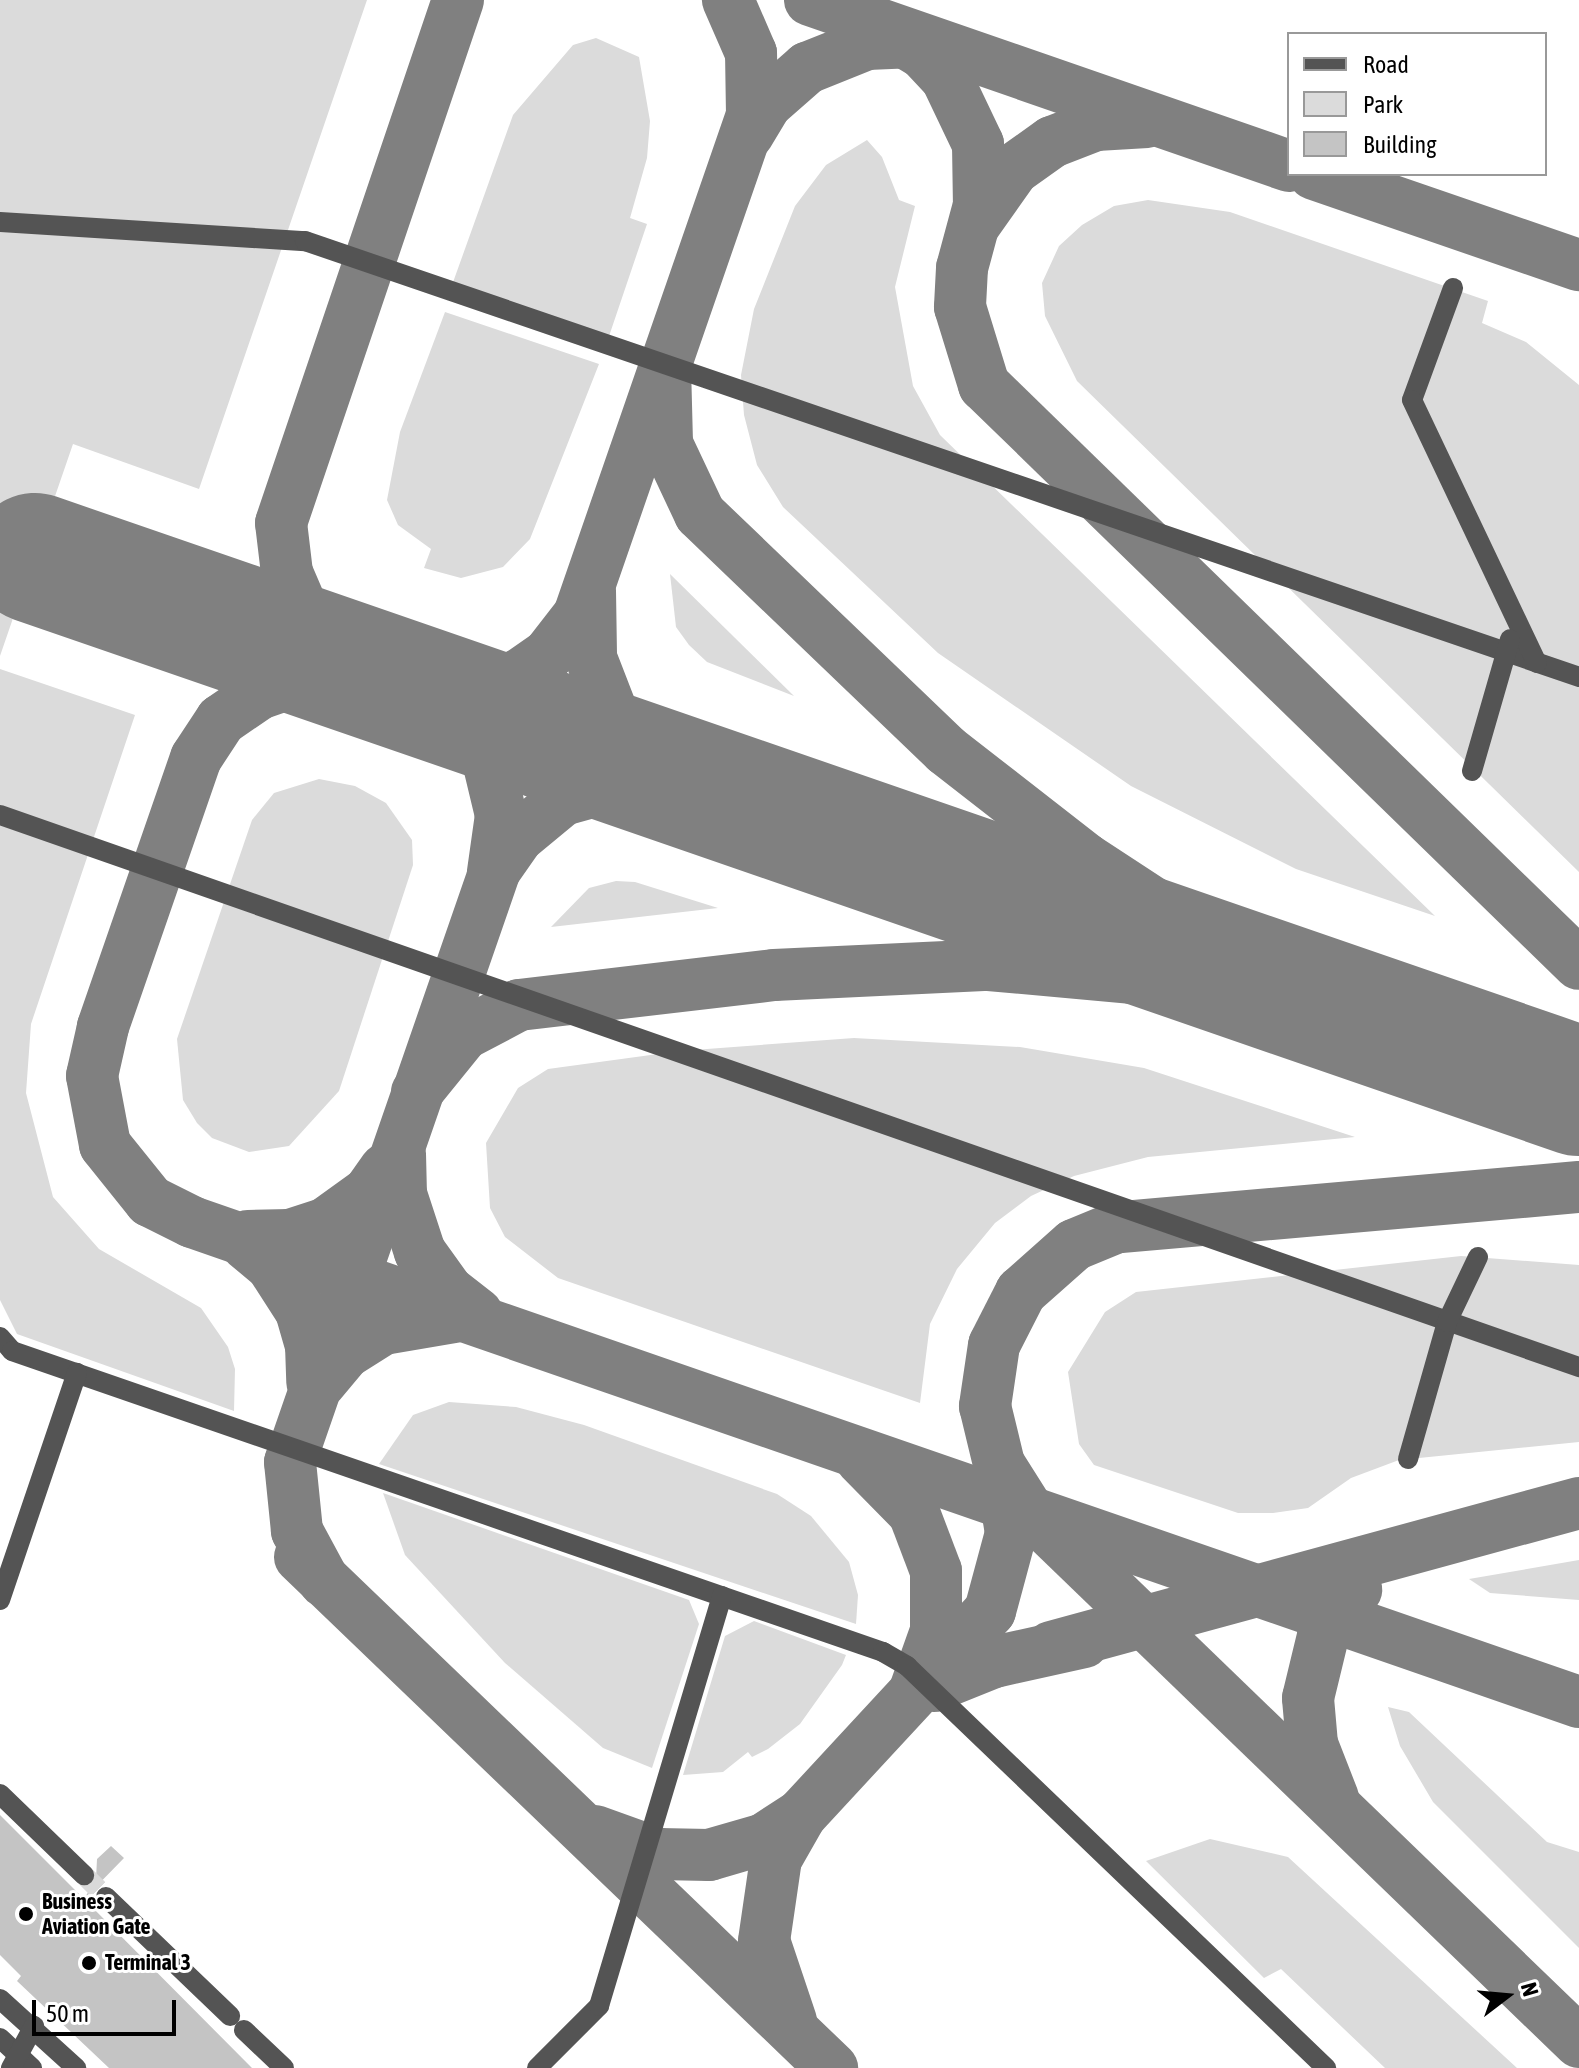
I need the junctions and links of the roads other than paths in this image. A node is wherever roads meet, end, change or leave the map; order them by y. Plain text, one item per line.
1 (0, 222) edge
2 (1453, 288) dead end
3 (1515, 616) junction
4 (1507, 652) junction
5 (1537, 663) junction
6 (1579, 677) edge
7 (1472, 771) dead end
8 (0, 815) edge
9 (1478, 1257) dead end
10 (1447, 1322) junction
11 (0, 1337) edge
12 (1579, 1367) edge
13 (77, 1373) junction
14 (1408, 1459) dead end
15 (722, 1596) junction
16 (0, 1600) edge
17 (0, 1794) edge
18 (84, 1875) tunnel mouth
19 (106, 1897) tunnel mouth
20 (0, 1999) edge
21 (34, 2026) junction
22 (12, 2055) edge
23 (76, 2068) edge
24 (284, 2068) edge
25 (537, 2068) edge
26 (1326, 2068) edge

1 - 4 street
2 - 3 street
3 - 4 street
3 - 5 street
4 - 5 street
4 - 7 street
5 - 6 street
8 - 10 street
9 - 10 street
10 - 12 street
10 - 14 street
11 - 13 street
13 - 15 street
13 - 16 street
15 - 25 street
15 - 26 street
17 - 18 street
19 - 24 street
20 - 21 street
21 - 22 street
21 - 23 street

